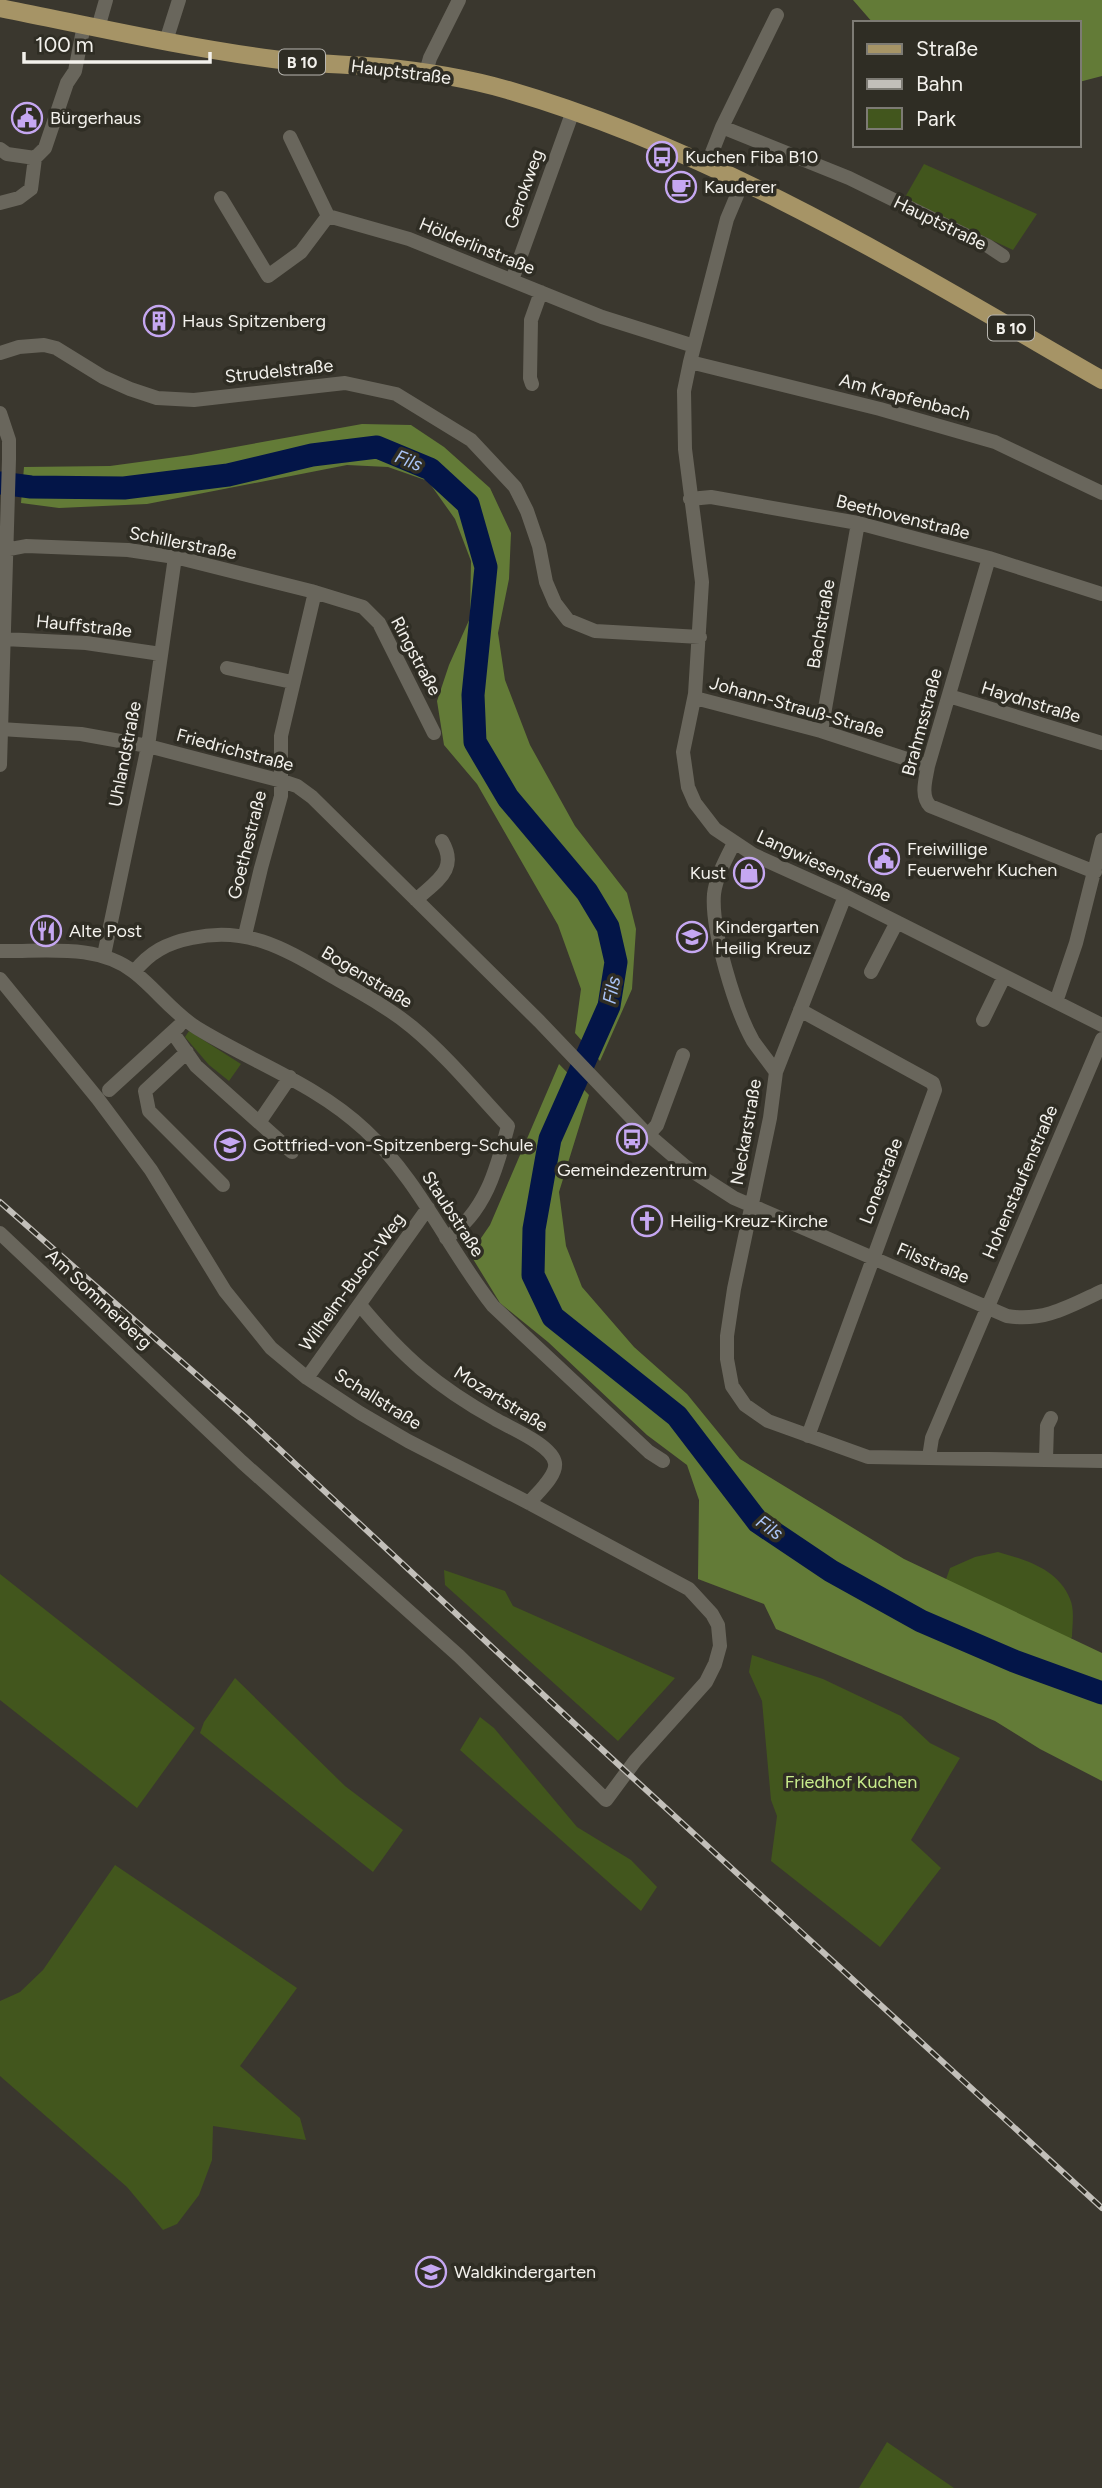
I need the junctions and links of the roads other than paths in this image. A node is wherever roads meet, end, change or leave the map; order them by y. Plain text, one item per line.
1 (106, 0) edge
2 (179, 0) edge
3 (459, 0) edge
4 (0, 8) edge
5 (776, 15) dead end
6 (91, 27) junction
7 (166, 41) junction
8 (426, 72) junction
9 (573, 111) junction
10 (722, 127) junction
11 (290, 137) dead end
12 (0, 149) edge
13 (35, 158) junction
14 (707, 165) junction
15 (743, 181) junction
16 (221, 198) dead end
17 (0, 203) edge
18 (328, 216) junction
19 (1003, 256) dead end
20 (512, 280) junction
21 (541, 292) junction
22 (694, 346) junction
23 (0, 354) edge
24 (690, 362) junction
25 (1102, 380) edge
26 (532, 384) dead end
27 (0, 413) edge
28 (1102, 493) edge
29 (690, 499) junction
30 (859, 523) junction
31 (3, 550) edge
32 (175, 558) junction
33 (989, 558) junction
34 (315, 592) junction
35 (1102, 594) edge
36 (700, 637) junction
37 (3, 639) junction
38 (161, 654) junction
39 (227, 668) dead end
40 (292, 682) junction
41 (949, 696) junction
42 (695, 698) junction
43 (1, 729) edge
44 (821, 731) junction
45 (434, 733) dead end
46 (1102, 743) edge
47 (148, 746) junction
48 (0, 765) edge
49 (928, 766) junction
50 (282, 780) junction
51 (1102, 840) edge
52 (442, 841) dead end
53 (734, 844) junction
54 (1095, 872) junction
55 (845, 897) junction
56 (416, 900) junction
57 (897, 922) junction
58 (245, 935) junction
59 (0, 951) edge
60 (104, 956) junction
61 (134, 972) junction
62 (871, 972) dead end
63 (1004, 977) junction
64 (0, 979) edge
65 (1056, 1002) junction
66 (800, 1010) junction
67 (184, 1019) junction
68 (983, 1020) dead end
69 (1102, 1025) edge
70 (173, 1033) junction
71 (1102, 1039) edge
72 (187, 1052) junction
73 (568, 1052) joint
74 (684, 1055) dead end
75 (128, 1072) junction
76 (776, 1072) junction
77 (290, 1077) junction
78 (109, 1090) dead end
79 (145, 1091) junction
80 (260, 1121) junction
81 (649, 1134) junction
82 (292, 1152) dead end
83 (223, 1185) dead end
84 (752, 1206) junction
85 (428, 1208) junction
86 (0, 1233) edge
87 (446, 1238) junction
88 (872, 1258) junction
89 (1102, 1291) edge
90 (360, 1305) junction
91 (987, 1308) junction
92 (307, 1378) junction
93 (1051, 1418) dead end
94 (808, 1436) junction
95 (929, 1457) junction
96 (1045, 1459) junction
97 (663, 1461) dead end
98 (1102, 1461) edge
99 (529, 1503) junction
100 (635, 1761) joint

1 - 6 street
2 - 7 street
3 - 8 street
4 - 6 main road, Hauptstraße / B 10
5 - 10 street
6 - 7 main road, Hauptstraße / B 10
6 - 13 street
7 - 8 main road, Hauptstraße / B 10
8 - 9 main road, Hauptstraße / B 10
9 - 14 main road, Hauptstraße / B 10
9 - 20 street, Gerokweg
10 - 14 street
10 - 19 street, Hauptstraße
11 - 18 street
12 - 13 street
13 - 17 street
14 - 15 main road, Hauptstraße / B 10
15 - 22 street, Langwiesenstraße
15 - 25 main road, Hauptstraße / B 10
16 - 18 street
18 - 20 street, Hölderlinstraße
20 - 21 street, Hölderlinstraße
21 - 22 street, Hölderlinstraße
21 - 26 street
22 - 24 street, Langwiesenstraße
23 - 36 street, Strudelstraße
24 - 28 street, Am Krapfenbach
24 - 29 street, Langwiesenstraße
27 - 31 street
29 - 30 street, Beethovenstraße
29 - 36 street, Langwiesenstraße
30 - 33 street, Beethovenstraße
30 - 44 street, Bachstraße
31 - 32 street, Schillerstraße
31 - 37 street
32 - 34 street, Schillerstraße
32 - 38 street, Uhlandstraße
33 - 35 street, Beethovenstraße
33 - 41 street, Brahmsstraße
34 - 40 street, Goethestraße
34 - 45 street, Ringstraße
36 - 42 street, Langwiesenstraße
37 - 38 street, Hauffstraße
37 - 43 street
38 - 47 street, Uhlandstraße
39 - 40 street
40 - 50 street, Goethestraße
41 - 46 street, Haydnstraße
41 - 49 street, Brahmsstraße
42 - 44 street, Johann-Strauß-Straße
42 - 53 street, Langwiesenstraße
43 - 47 street, Friedrichstraße
43 - 48 street
44 - 49 street, Johann-Strauß-Straße
47 - 50 street, Friedrichstraße
47 - 60 street, Uhlandstraße
49 - 54 street, Brahmsstraße
50 - 56 street, Friedrichstraße
50 - 58 street, Goethestraße
51 - 54 street
52 - 56 street
53 - 55 street, Langwiesenstraße
53 - 76 street
54 - 65 street
55 - 57 street, Langwiesenstraße
55 - 66 street, Neckarstraße
56 - 73 street, Friedrichstraße
57 - 62 street, Langwiesenstraße
57 - 63 street, Langwiesenstraße
58 - 61 street, Bogenstraße
58 - 87 street, Bogenstraße
59 - 60 street, Staubstraße
60 - 61 street, Staubstraße
61 - 67 street, Staubstraße
63 - 65 street, Langwiesenstraße
63 - 68 street
64 - 92 street, Schallstraße
65 - 69 street, Langwiesenstraße
66 - 76 street, Neckarstraße
66 - 88 street, Lonestraße
67 - 70 street
67 - 77 street, Staubstraße
70 - 72 street
70 - 75 street
71 - 91 street, Hohenstaufenstraße
72 - 79 street
72 - 80 street
73 - 81 street, Filsstraße
74 - 81 street
75 - 78 street
75 - 79 street
76 - 84 street, Neckarstraße
77 - 80 street
77 - 85 street, Staubstraße
79 - 83 street
80 - 82 street
81 - 84 street, Filsstraße
84 - 88 street, Filsstraße
84 - 94 street, Neckarstraße
85 - 87 street, Staubstraße
85 - 90 street, Wilhelm-Busch-Weg
86 - 100 street, Am Sommerberg
87 - 97 street, Staubstraße
88 - 91 street, Filsstraße
88 - 94 street, Lonestraße
89 - 91 street, Filsstraße
90 - 92 street, Wilhelm-Busch-Weg
90 - 99 street, Mozartstraße
91 - 95 street, Hohenstaufenstraße
92 - 99 street, Schallstraße
93 - 96 street
94 - 95 street, Neckarstraße
95 - 96 street, Neckarstraße
96 - 98 street, Neckarstraße
99 - 100 street, Schallstraße

